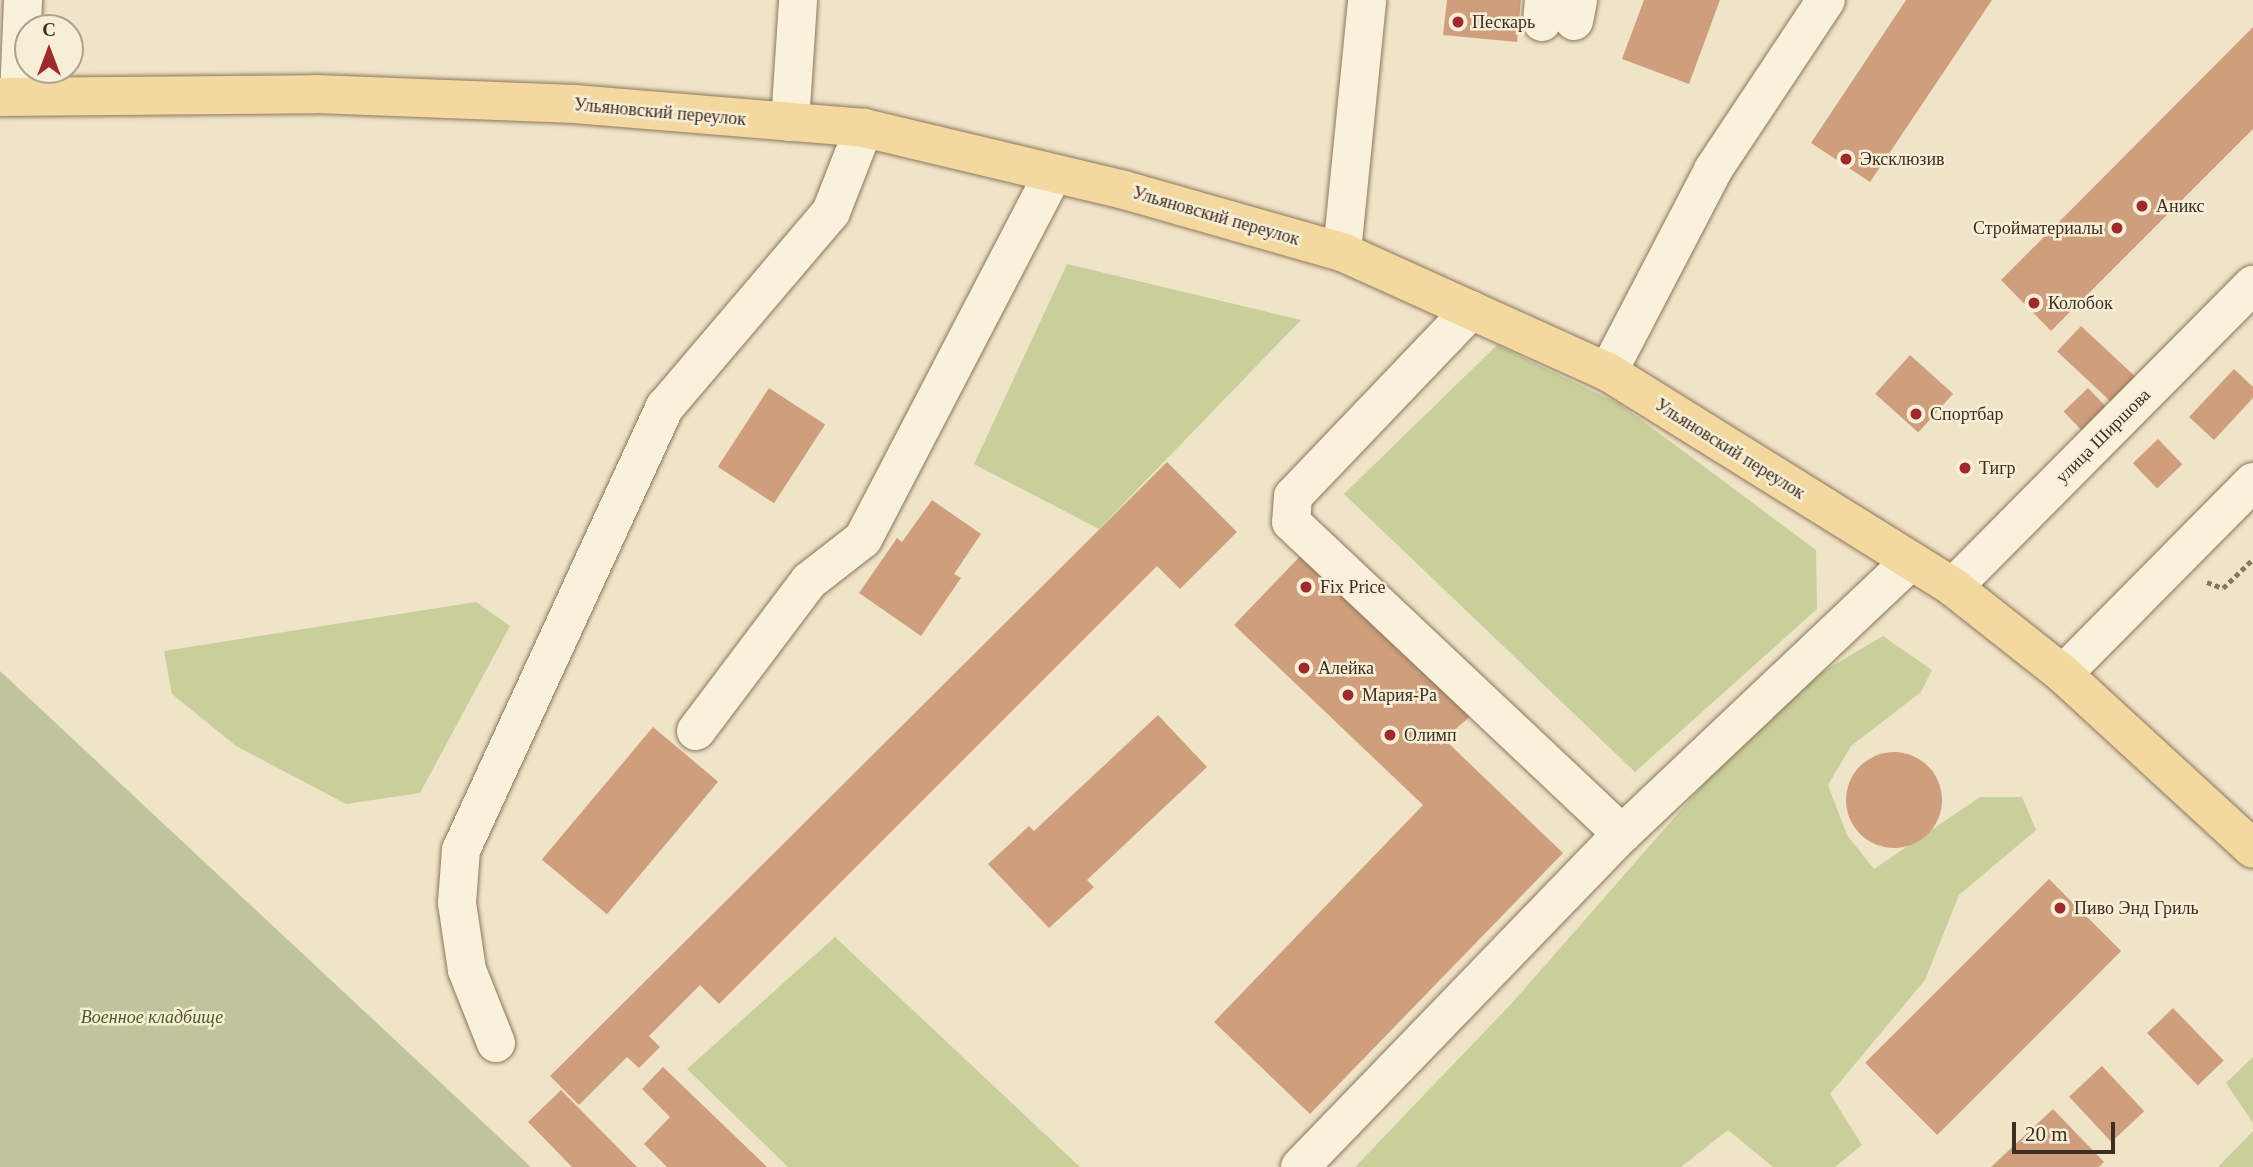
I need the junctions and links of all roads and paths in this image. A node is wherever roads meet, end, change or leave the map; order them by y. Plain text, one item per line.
1 (23, 0) edge
2 (798, 0) edge
3 (1367, 0) edge
4 (1826, 0) edge
5 (10, 96) edge
6 (790, 122) junction
7 (864, 128) junction
8 (1052, 176) junction
9 (1342, 252) junction
10 (2253, 285) edge
11 (1471, 310) junction
12 (1608, 372) junction
13 (2253, 482) edge
14 (1910, 562) junction
15 (1953, 587) junction
16 (2063, 674) junction
17 (696, 731) dead end
18 (1622, 834) junction
19 (2253, 849) edge
20 (496, 1043) dead end
21 (1300, 1167) edge

1 - 5 street
2 - 6 street
3 - 9 street
4 - 12 street
5 - 6 main road, Ульяновский переулок
6 - 7 main road, Ульяновский переулок
7 - 8 main road, Ульяновский переулок
7 - 20 street
8 - 9 main road, Ульяновский переулок
8 - 17 street
9 - 11 main road, Ульяновский переулок
10 - 15 street, улица Ширшова
11 - 12 main road, Ульяновский переулок
11 - 18 street
12 - 14 main road, Ульяновский переулок
13 - 16 street
14 - 15 main road, Ульяновский переулок
14 - 18 street
15 - 16 main road, Ульяновский переулок
16 - 19 main road, Ульяновский переулок
18 - 21 street

